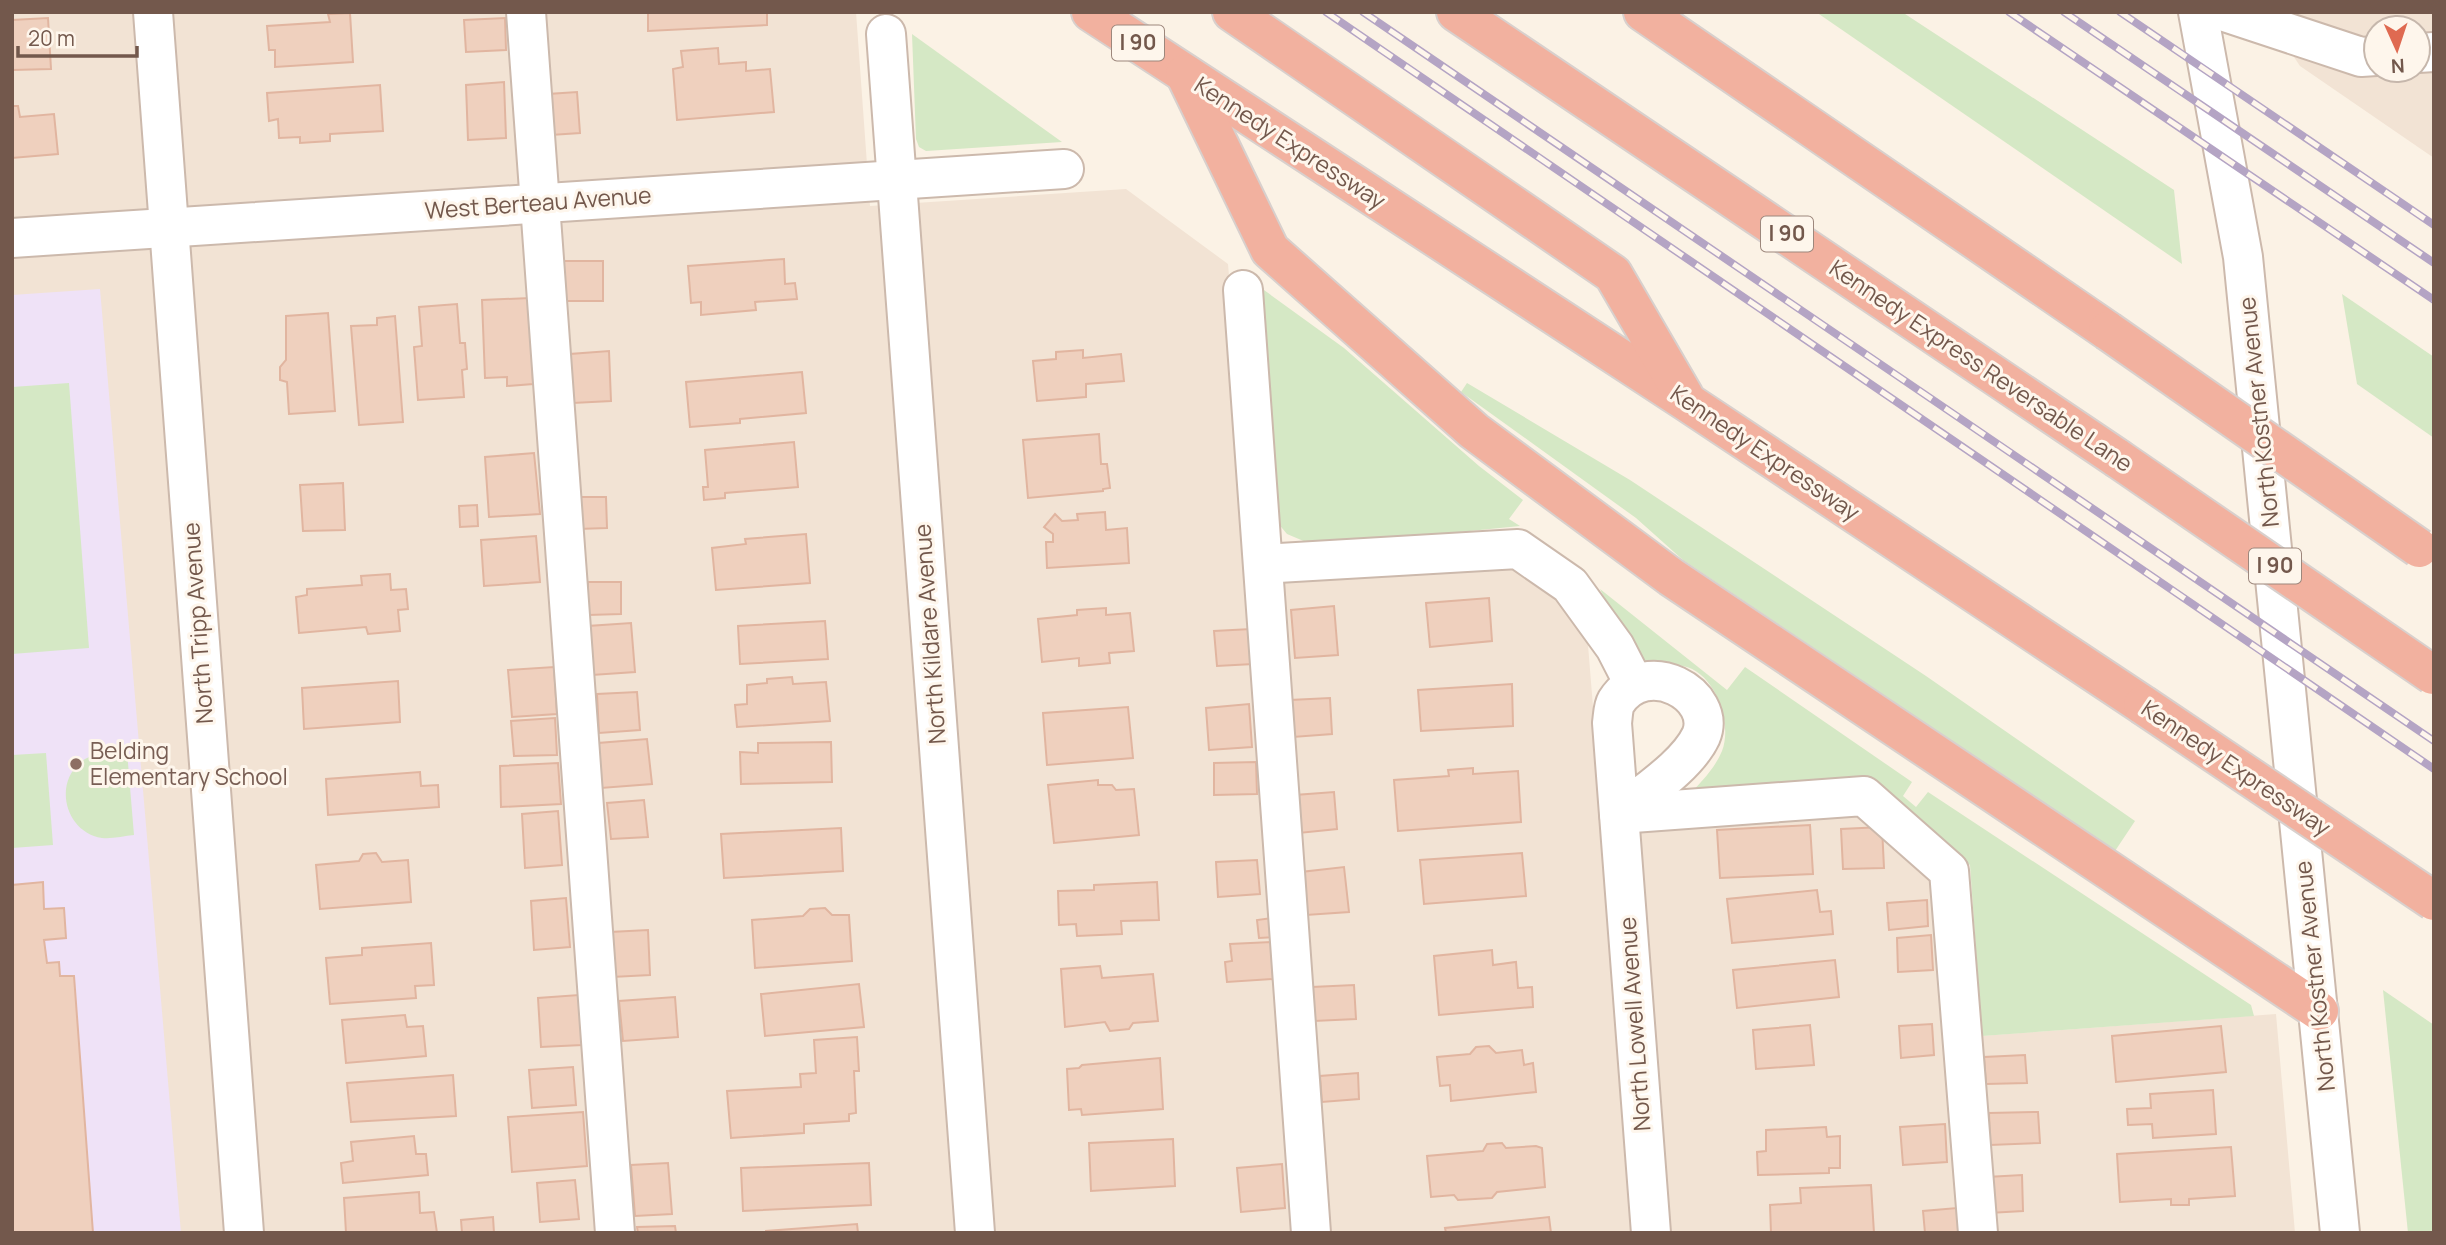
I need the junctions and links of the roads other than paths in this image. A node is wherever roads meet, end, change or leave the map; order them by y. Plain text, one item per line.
1 (153, 12) edge
2 (526, 12) edge
3 (1091, 12) edge
4 (1232, 12) edge
5 (1456, 12) edge
6 (1643, 12) edge
7 (2198, 12) edge
8 (2225, 12) edge
9 (886, 34) dead end
10 (2362, 57) edge
11 (1185, 74) junction
12 (1064, 169) dead end
13 (897, 179) junction
14 (540, 202) junction
15 (169, 228) junction
16 (12, 239) edge
17 (1243, 290) dead end
18 (1687, 402) junction
19 (2427, 552) edge
20 (1263, 565) junction
21 (2433, 675) edge
22 (1634, 684) junction
23 (1619, 814) junction
24 (2434, 901) edge
25 (2319, 1011) junction
26 (244, 1233) edge
27 (615, 1233) edge
28 (975, 1233) edge
29 (1311, 1233) edge
30 (1651, 1233) edge
31 (1978, 1233) edge
32 (2340, 1233) edge

1 - 15 street, North Tripp Avenue
2 - 14 street
3 - 11 highway, Kennedy Expressway / I 90
4 - 18 highway, I 90
5 - 21 highway, Kennedy Express Reversable Lane / I 90, bridge
6 - 19 highway, bridge
7 - 25 street, North Kostner Avenue
8 - 10 street
9 - 13 street, North Kildare Avenue
11 - 18 highway, Kennedy Expressway / I 90
11 - 25 highway
12 - 13 street, West Berteau Avenue
13 - 14 street, West Berteau Avenue
13 - 28 street, North Kildare Avenue
14 - 15 street, West Berteau Avenue
14 - 27 street
15 - 16 street, West Berteau Avenue
15 - 26 street, North Tripp Avenue
17 - 20 street
18 - 24 highway, Kennedy Expressway / I 90, bridge
20 - 22 street
20 - 29 street
22 - 23 street, North Lowell Avenue
22 - 23 street
23 - 30 street, North Lowell Avenue
23 - 31 street
25 - 32 street, North Kostner Avenue

